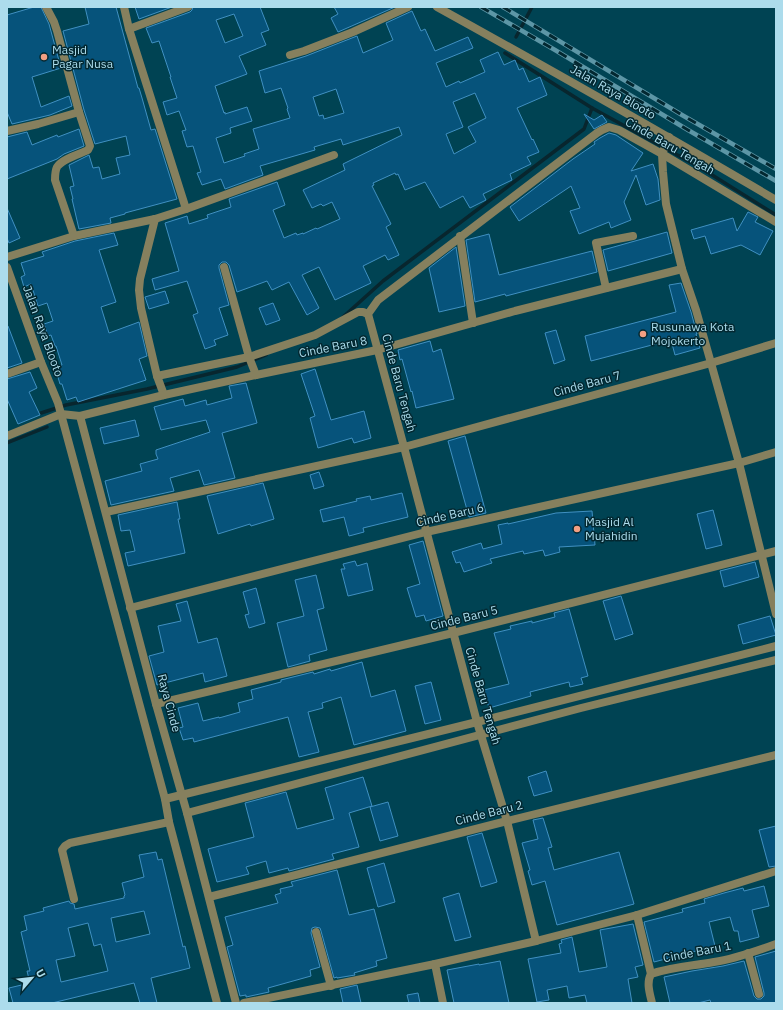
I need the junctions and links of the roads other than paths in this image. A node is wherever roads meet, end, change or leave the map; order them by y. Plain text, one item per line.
1 (46, 7) edge
2 (124, 7) edge
3 (188, 7) edge
4 (408, 7) edge
5 (437, 7) edge
6 (130, 30) junction
7 (290, 55) dead end
8 (79, 112) junction
9 (7, 131) edge
10 (668, 141) junction
11 (662, 154) junction
12 (334, 155) dead end
13 (776, 200) edge
14 (186, 209) junction
15 (155, 219) junction
16 (776, 222) edge
17 (74, 236) junction
18 (460, 236) junction
19 (633, 236) dead end
20 (7, 257) edge
21 (7, 267) edge
22 (224, 267) dead end
23 (682, 269) junction
24 (606, 288) junction
25 (368, 314) junction
26 (473, 323) junction
27 (776, 343) edge
28 (377, 350) junction
29 (250, 359) junction
30 (41, 362) junction
31 (711, 363) junction
32 (255, 372) junction
33 (7, 374) edge
34 (160, 386) junction
35 (66, 412) junction
36 (7, 436) edge
37 (404, 447) junction
38 (776, 452) edge
39 (739, 463) junction
40 (106, 512) junction
41 (426, 532) junction
42 (776, 551) edge
43 (761, 554) junction
44 (130, 608) junction
45 (776, 614) edge
46 (453, 633) junction
47 (776, 646) edge
48 (776, 660) edge
49 (156, 704) junction
50 (477, 722) junction
51 (481, 735) junction
52 (776, 755) edge
53 (181, 795) junction
54 (167, 798) junction
55 (187, 814) junction
56 (507, 821) junction
57 (169, 822) junction
58 (776, 871) edge
59 (209, 897) junction
60 (74, 899) dead end
61 (637, 915) junction
62 (316, 932) dead end
63 (536, 941) junction
64 (776, 944) edge
65 (748, 953) junction
66 (435, 964) junction
67 (650, 974) junction
68 (331, 986) junction
69 (759, 994) dead end
70 (217, 1003) edge
71 (236, 1003) edge
72 (244, 1003) edge
73 (443, 1003) edge
74 (652, 1003) edge

1 - 8 street
2 - 6 street
3 - 6 street
4 - 7 street
5 - 10 street, Jalan Raya Blooto
6 - 14 street
8 - 9 street
8 - 17 street
10 - 11 street
10 - 13 street, Jalan Raya Blooto
11 - 16 street, Cinde Baru Tengah
11 - 18 street, Cinde Baru Tengah
11 - 23 street
12 - 14 street
14 - 15 street
15 - 17 street
15 - 34 street
17 - 20 street
18 - 25 street, Cinde Baru Tengah
18 - 26 street
19 - 24 street
21 - 30 street, Jalan Raya Blooto
22 - 29 street
23 - 24 street, Cinde Baru 8
23 - 31 street
24 - 26 street, Cinde Baru 8
25 - 28 street, Cinde Baru Tengah
25 - 29 street
26 - 28 street, Cinde Baru 8
27 - 31 street, Cinde Baru 7
28 - 32 street, Cinde Baru 8
28 - 37 street, Cinde Baru Tengah
29 - 32 street
29 - 34 street
30 - 33 street
30 - 35 street, Jalan Raya Blooto
31 - 37 street, Cinde Baru 7
31 - 39 street
32 - 34 street, Cinde Baru 8
34 - 35 street, Cinde Baru 8
35 - 36 street, Cinde Baru 8
35 - 40 street, Raya Cinde
35 - 54 street
37 - 40 street, Cinde Baru 7
37 - 41 street, Cinde Baru Tengah
38 - 39 street, Cinde Baru 6
39 - 41 street, Cinde Baru 6
39 - 43 street
40 - 44 street, Raya Cinde
41 - 44 street, Cinde Baru 6
41 - 46 street, Cinde Baru Tengah
42 - 43 street, Cinde Baru 5
43 - 45 street
43 - 46 street, Cinde Baru 5
44 - 49 street, Raya Cinde
46 - 49 street, Cinde Baru 5
46 - 50 street, Cinde Baru Tengah
47 - 50 street
48 - 51 street
49 - 53 street, Raya Cinde
50 - 51 street, Cinde Baru Tengah
50 - 53 street
51 - 55 street
51 - 56 street, Cinde Baru Tengah
52 - 56 street, Cinde Baru 2
53 - 54 street
53 - 55 street, Raya Cinde
54 - 57 street
55 - 59 street, Raya Cinde
56 - 59 street, Cinde Baru 2
56 - 63 street, Cinde Baru Tengah
57 - 60 street
57 - 70 street
58 - 61 street
59 - 71 street, Raya Cinde
61 - 63 street
61 - 67 street
62 - 68 street
63 - 66 street
64 - 65 street, Cinde Baru 1
65 - 67 street, Cinde Baru 1
65 - 69 street
66 - 68 street
66 - 73 street
67 - 74 street, Cinde Baru 1
68 - 72 street

